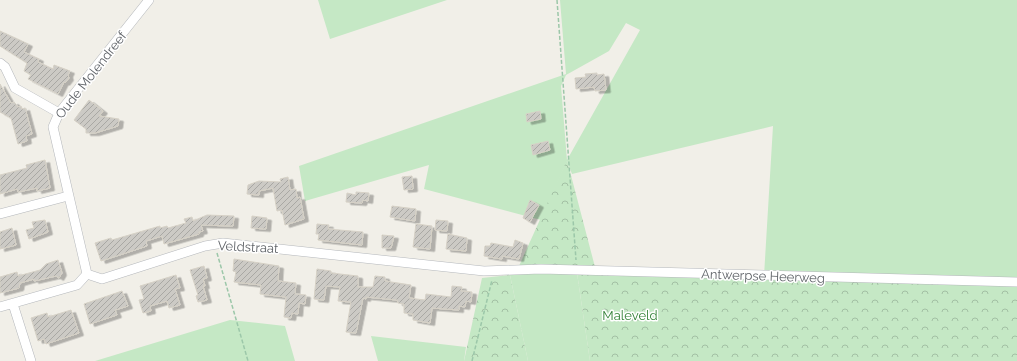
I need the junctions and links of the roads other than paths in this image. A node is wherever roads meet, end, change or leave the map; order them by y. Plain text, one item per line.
1 (149, 0) edge
2 (0, 63) edge
3 (59, 113) junction
4 (68, 196) junction
5 (0, 214) edge
6 (509, 270) joint
7 (86, 274) junction
8 (1017, 282) edge
9 (13, 304) junction
10 (0, 307) edge
11 (31, 361) edge

1 - 3 street, Oude Molendreef
2 - 3 street
3 - 4 street, Oude Molendreef
4 - 5 street
4 - 7 street, Oude Molendreef
6 - 7 street, Veldstraat
6 - 8 street, Antwerpse Heerweg
7 - 9 street
9 - 10 street
9 - 11 street

